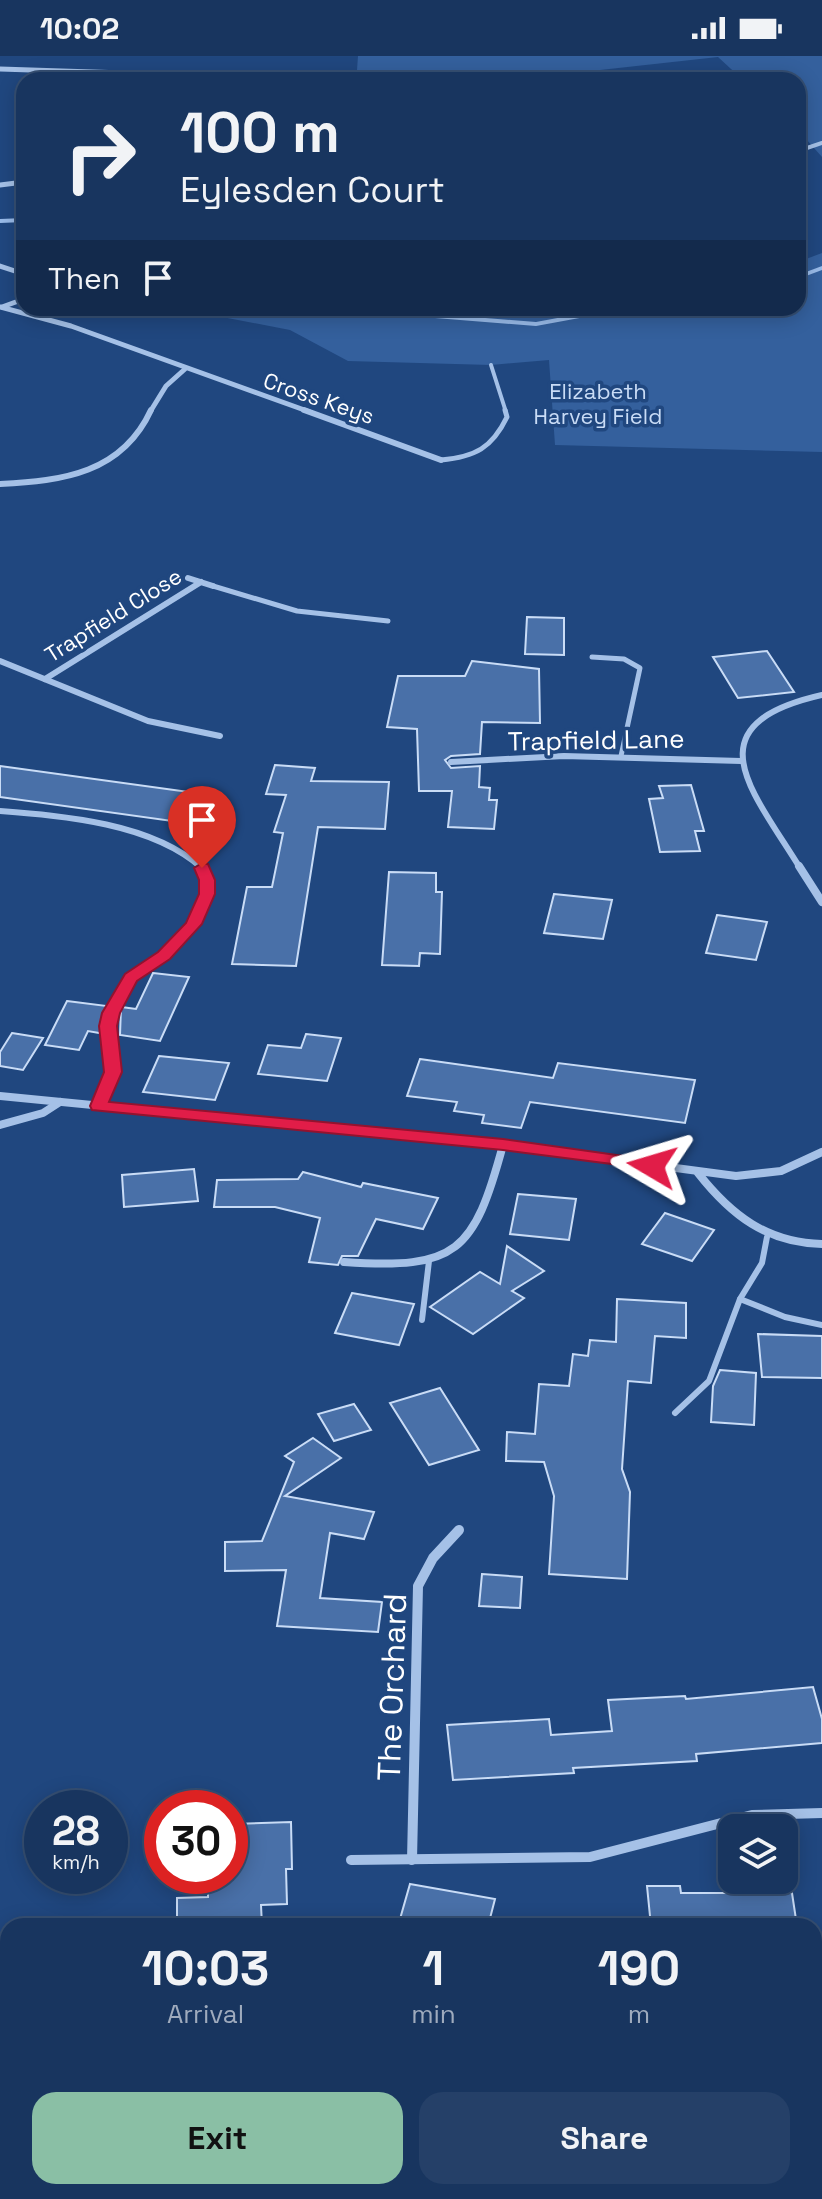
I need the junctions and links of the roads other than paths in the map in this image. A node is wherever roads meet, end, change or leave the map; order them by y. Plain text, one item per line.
1 (0, 69) edge
2 (83, 72) edge
3 (34, 316) edge
4 (491, 365) dead end
5 (185, 369) junction
6 (441, 460) joint
7 (0, 484) edge
8 (188, 578) dead end
9 (201, 582) junction
10 (213, 586) joint
11 (388, 621) dead end
12 (592, 657) dead end
13 (0, 661) edge
14 (45, 679) junction
15 (822, 695) edge
16 (220, 736) dead end
17 (621, 756) junction
18 (741, 761) junction
19 (451, 762) dead end
20 (0, 811) edge
21 (822, 902) edge
22 (0, 1096) edge
23 (61, 1102) junction
24 (99, 1106) junction
25 (0, 1125) edge
26 (503, 1145) junction
27 (822, 1152) edge
28 (698, 1173) junction
29 (767, 1237) junction
30 (822, 1244) edge
31 (429, 1261) junction
32 (344, 1262) dead end
33 (740, 1299) junction
34 (422, 1320) dead end
35 (822, 1325) edge
36 (675, 1413) dead end
37 (459, 1530) dead end
38 (822, 1813) edge
39 (351, 1860) dead end
40 (412, 1860) junction

1 - 2 street
3 - 5 street, Cross Keys
4 - 6 lane
5 - 6 street, Cross Keys
5 - 7 street
8 - 9 street, Trapfield Close
9 - 10 street, Trapfield Close
9 - 14 street, Trapfield Close
10 - 11 lane
12 - 17 lane
13 - 14 street, Trapfield Close
14 - 16 street, Trapfield Close
15 - 18 street
17 - 18 street, Trapfield Lane
17 - 19 street, Trapfield Lane
18 - 21 street
20 - 24 street
22 - 23 street
23 - 24 street
23 - 25 street
24 - 26 street
26 - 28 street
26 - 31 street
27 - 28 street
28 - 29 street
29 - 30 street
29 - 33 lane
31 - 32 street
31 - 34 lane
33 - 35 lane
33 - 36 lane
37 - 40 street, The Orchard
38 - 40 street
39 - 40 street

